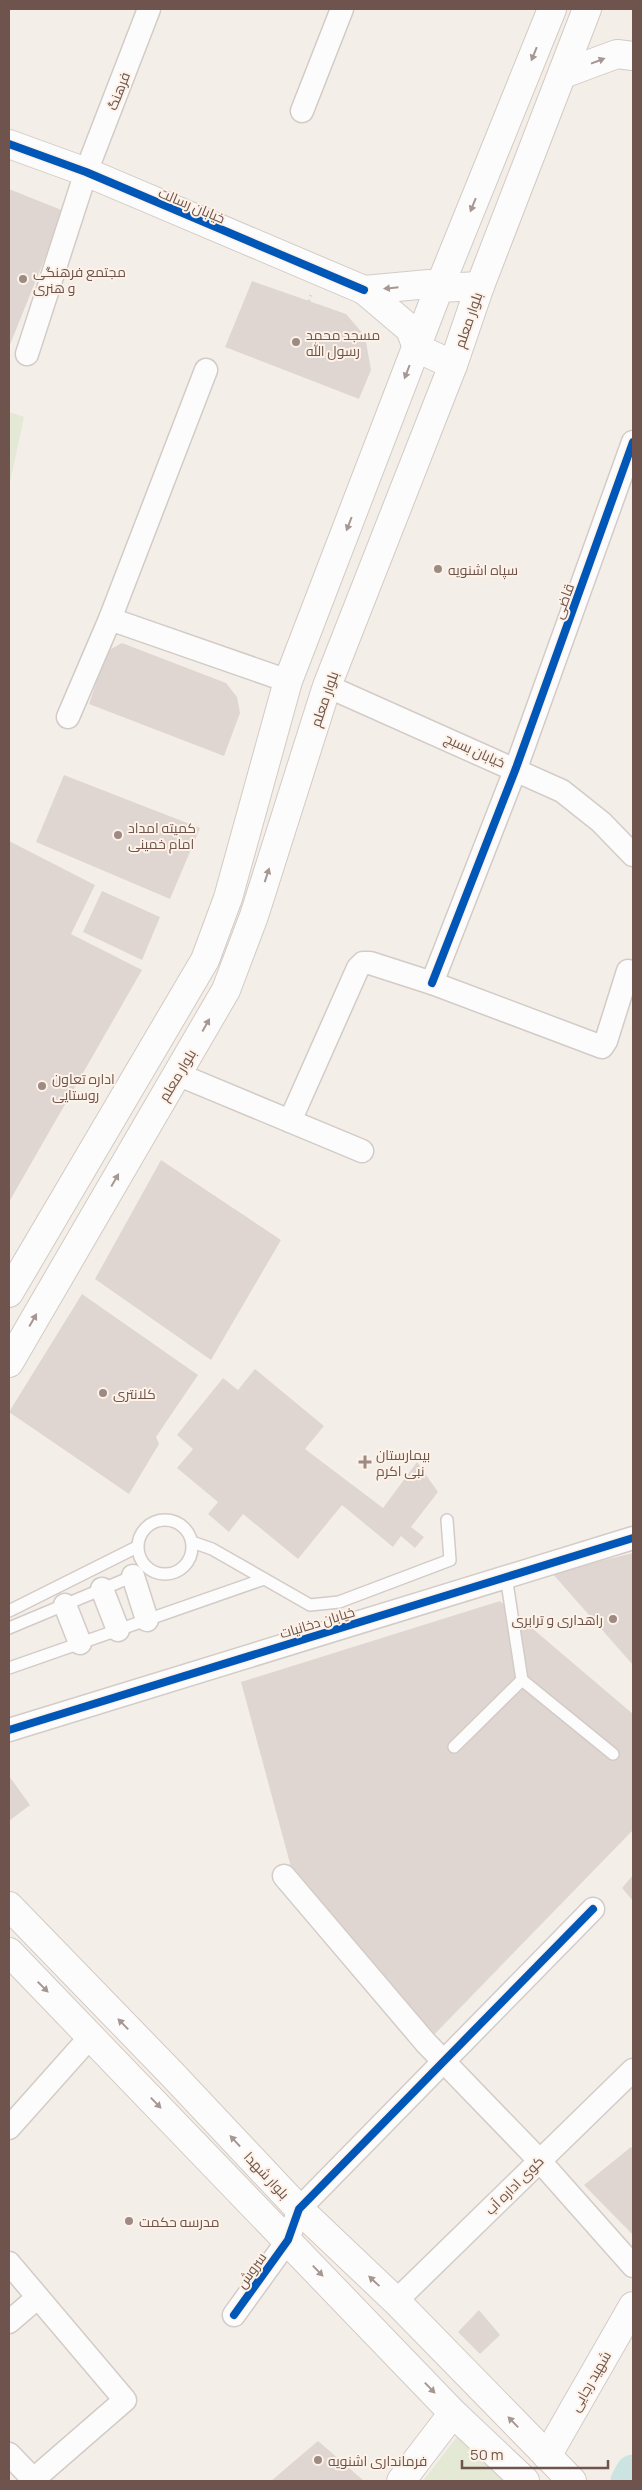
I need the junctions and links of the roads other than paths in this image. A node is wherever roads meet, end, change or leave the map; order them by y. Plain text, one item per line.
1 (149, 9) edge
2 (342, 9) edge
3 (552, 9) edge
4 (587, 9) edge
5 (633, 56) edge
6 (563, 74) junction
7 (302, 111) dead end
8 (9, 144) edge
9 (86, 172) junction
10 (480, 286) junction
11 (439, 288) junction
12 (364, 290) junction
13 (417, 348) junction
14 (27, 354) dead end
15 (453, 365) junction
16 (206, 370) dead end
17 (633, 442) edge
18 (110, 619) junction
19 (288, 680) junction
20 (327, 686) junction
21 (68, 717) dead end
22 (516, 768) junction
23 (633, 855) edge
24 (628, 971) dead end
25 (432, 983) junction
26 (177, 1074) junction
27 (290, 1121) junction
28 (362, 1151) dead end
29 (9, 1293) edge
30 (9, 1363) edge
31 (447, 1520) dead end
32 (633, 1538) edge
33 (192, 1542) junction
34 (137, 1547) junction
35 (141, 1573) junction
36 (506, 1576) junction
37 (264, 1579) junction
38 (102, 1589) junction
39 (65, 1605) junction
40 (9, 1611) edge
41 (147, 1620) junction
42 (9, 1628) edge
43 (118, 1630) junction
44 (80, 1643) junction
45 (9, 1668) edge
46 (522, 1680) junction
47 (12, 1728) edge
48 (454, 1747) dead end
49 (613, 1754) dead end
50 (284, 1876) dead end
51 (9, 1906) edge
52 (593, 1909) dead end
53 (9, 1952) edge
54 (91, 2036) junction
55 (445, 2061) junction
56 (633, 2070) edge
57 (9, 2128) edge
58 (539, 2160) junction
59 (299, 2210) junction
60 (288, 2240) junction
61 (9, 2263) edge
62 (633, 2266) edge
63 (37, 2298) junction
64 (396, 2301) junction
65 (633, 2306) edge
66 (234, 2315) dead end
67 (9, 2322) edge
68 (453, 2413) junction
69 (9, 2454) edge
70 (547, 2456) junction
71 (34, 2480) edge
72 (401, 2481) edge
73 (525, 2481) edge
74 (572, 2481) edge

1 - 9 street, فرهنگ
2 - 7 street
3 -> 11 main road
4 - 6 main road, بلوار معلم
6 -> 5 main road
6 - 10 main road, بلوار معلم
8 - 9 main road, خیابان رسالت
9 - 12 main road, خیابان رسالت
9 - 14 street, فرهنگ
10 - 11 main road
10 - 15 main road, بلوار معلم
11 -> 12 main road
11 - 13 main road
12 - 13 main road
13 - 15 main road
13 -> 19 main road
15 - 20 main road, بلوار معلم
16 - 18 street
17 - 22 street, قاضی
18 - 19 street
18 - 21 street
19 - 29 main road
20 - 22 street, خیابان بسبچ
26 -> 20 main road, بلوار معلم
22 - 23 street, خیابان بسبچ
22 - 25 street, قاضی
24 - 25 street
25 - 27 street
26 - 27 street
30 -> 26 main road, بلوار معلم
27 - 28 street
31 - 37 lane
32 - 36 street, خیابان دخانیات
33 - 34 lane
33 - 35 lane
33 - 37 lane
34 - 35 lane
34 - 40 lane
35 - 38 lane
35 - 41 street
36 - 46 lane
36 - 47 street, خیابان دخانیات
37 - 41 lane
38 - 39 lane
38 - 43 street
39 - 42 lane
39 - 44 street
41 - 43 lane
43 - 44 lane
44 - 45 lane
46 - 48 lane
46 - 49 lane
50 - 55 street
59 -> 51 main road, بلوار شهدا
52 - 55 street
53 -> 54 main road
54 - 57 street
54 -> 60 main road
55 - 58 street
55 - 59 street
56 - 58 street, کوی اداره آب
58 - 62 street
58 - 64 street, کوی اداره آب
59 - 60 street, سروش
64 -> 59 main road, بلوار شهدا
60 - 66 street, سروش
60 -> 68 main road
61 - 63 street
63 - 67 street
63 - 71 street
70 -> 64 main road, بلوار شهدا
65 - 70 main road, شهید رجایی
68 - 72 main road
68 - 73 main road
69 - 71 street
70 - 74 main road, بلوار شهدا

